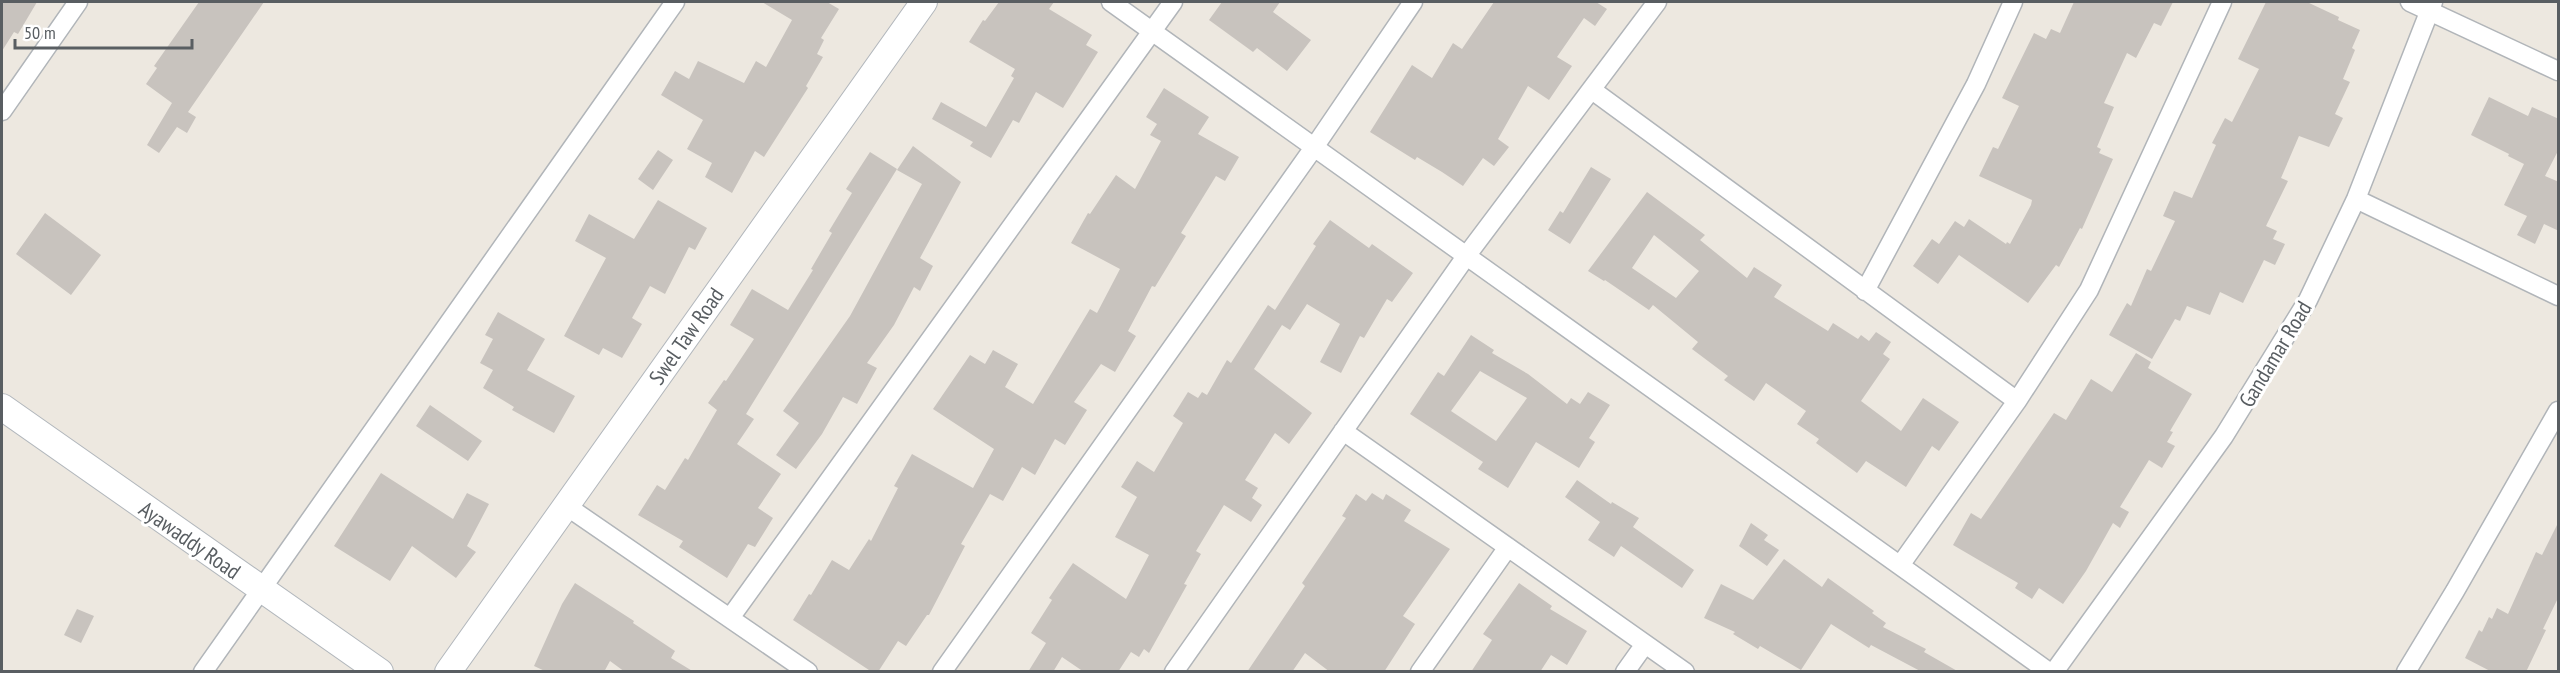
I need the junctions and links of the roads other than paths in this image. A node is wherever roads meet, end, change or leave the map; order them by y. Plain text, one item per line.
1 (78, 2) edge
2 (675, 2) edge
3 (924, 2) edge
4 (1111, 2) edge
5 (1173, 2) edge
6 (1413, 2) edge
7 (1657, 2) edge
8 (2013, 2) edge
9 (2222, 2) edge
10 (2410, 2) edge
11 (2432, 6) edge
12 (1152, 31) junction
13 (2559, 71) edge
14 (1592, 90) junction
15 (2, 108) edge
16 (1315, 146) junction
17 (2356, 199) junction
18 (1467, 255) junction
19 (1865, 291) junction
20 (2559, 296) edge
21 (2018, 401) junction
22 (2, 407) edge
23 (2559, 411) edge
24 (1343, 431) junction
25 (565, 505) junction
26 (1508, 547) junction
27 (1901, 564) junction
28 (261, 589) junction
29 (730, 618) junction
30 (1645, 644) junction
31 (203, 672) edge
32 (380, 672) edge
33 (448, 672) edge
34 (808, 672) edge
35 (942, 672) edge
36 (1174, 672) edge
37 (1420, 672) edge
38 (1625, 672) edge
39 (1685, 672) edge
40 (2049, 672) edge
41 (2054, 672) edge
42 (2406, 672) edge

1 - 15 street
2 - 28 street
3 - 25 street, Swel Taw Road
4 - 12 street
5 - 12 street
6 - 16 street
7 - 14 street
8 - 19 street
9 - 21 street
10 - 11 street
11 - 13 street
11 - 17 street, Gandamar Road
12 - 16 street
12 - 29 street
14 - 18 street
14 - 19 street
16 - 18 street
16 - 35 street
17 - 20 street
17 - 41 street, Gandamar Road
18 - 24 street
18 - 27 street
19 - 21 street
21 - 27 street
22 - 28 street, Ayawaddy Road
23 - 42 street
24 - 26 street
24 - 36 street
25 - 29 street
25 - 33 street, Swel Taw Road
26 - 30 street
26 - 37 street
27 - 40 street
28 - 31 street
28 - 32 street, Ayawaddy Road
29 - 34 street
30 - 38 street
30 - 39 street

